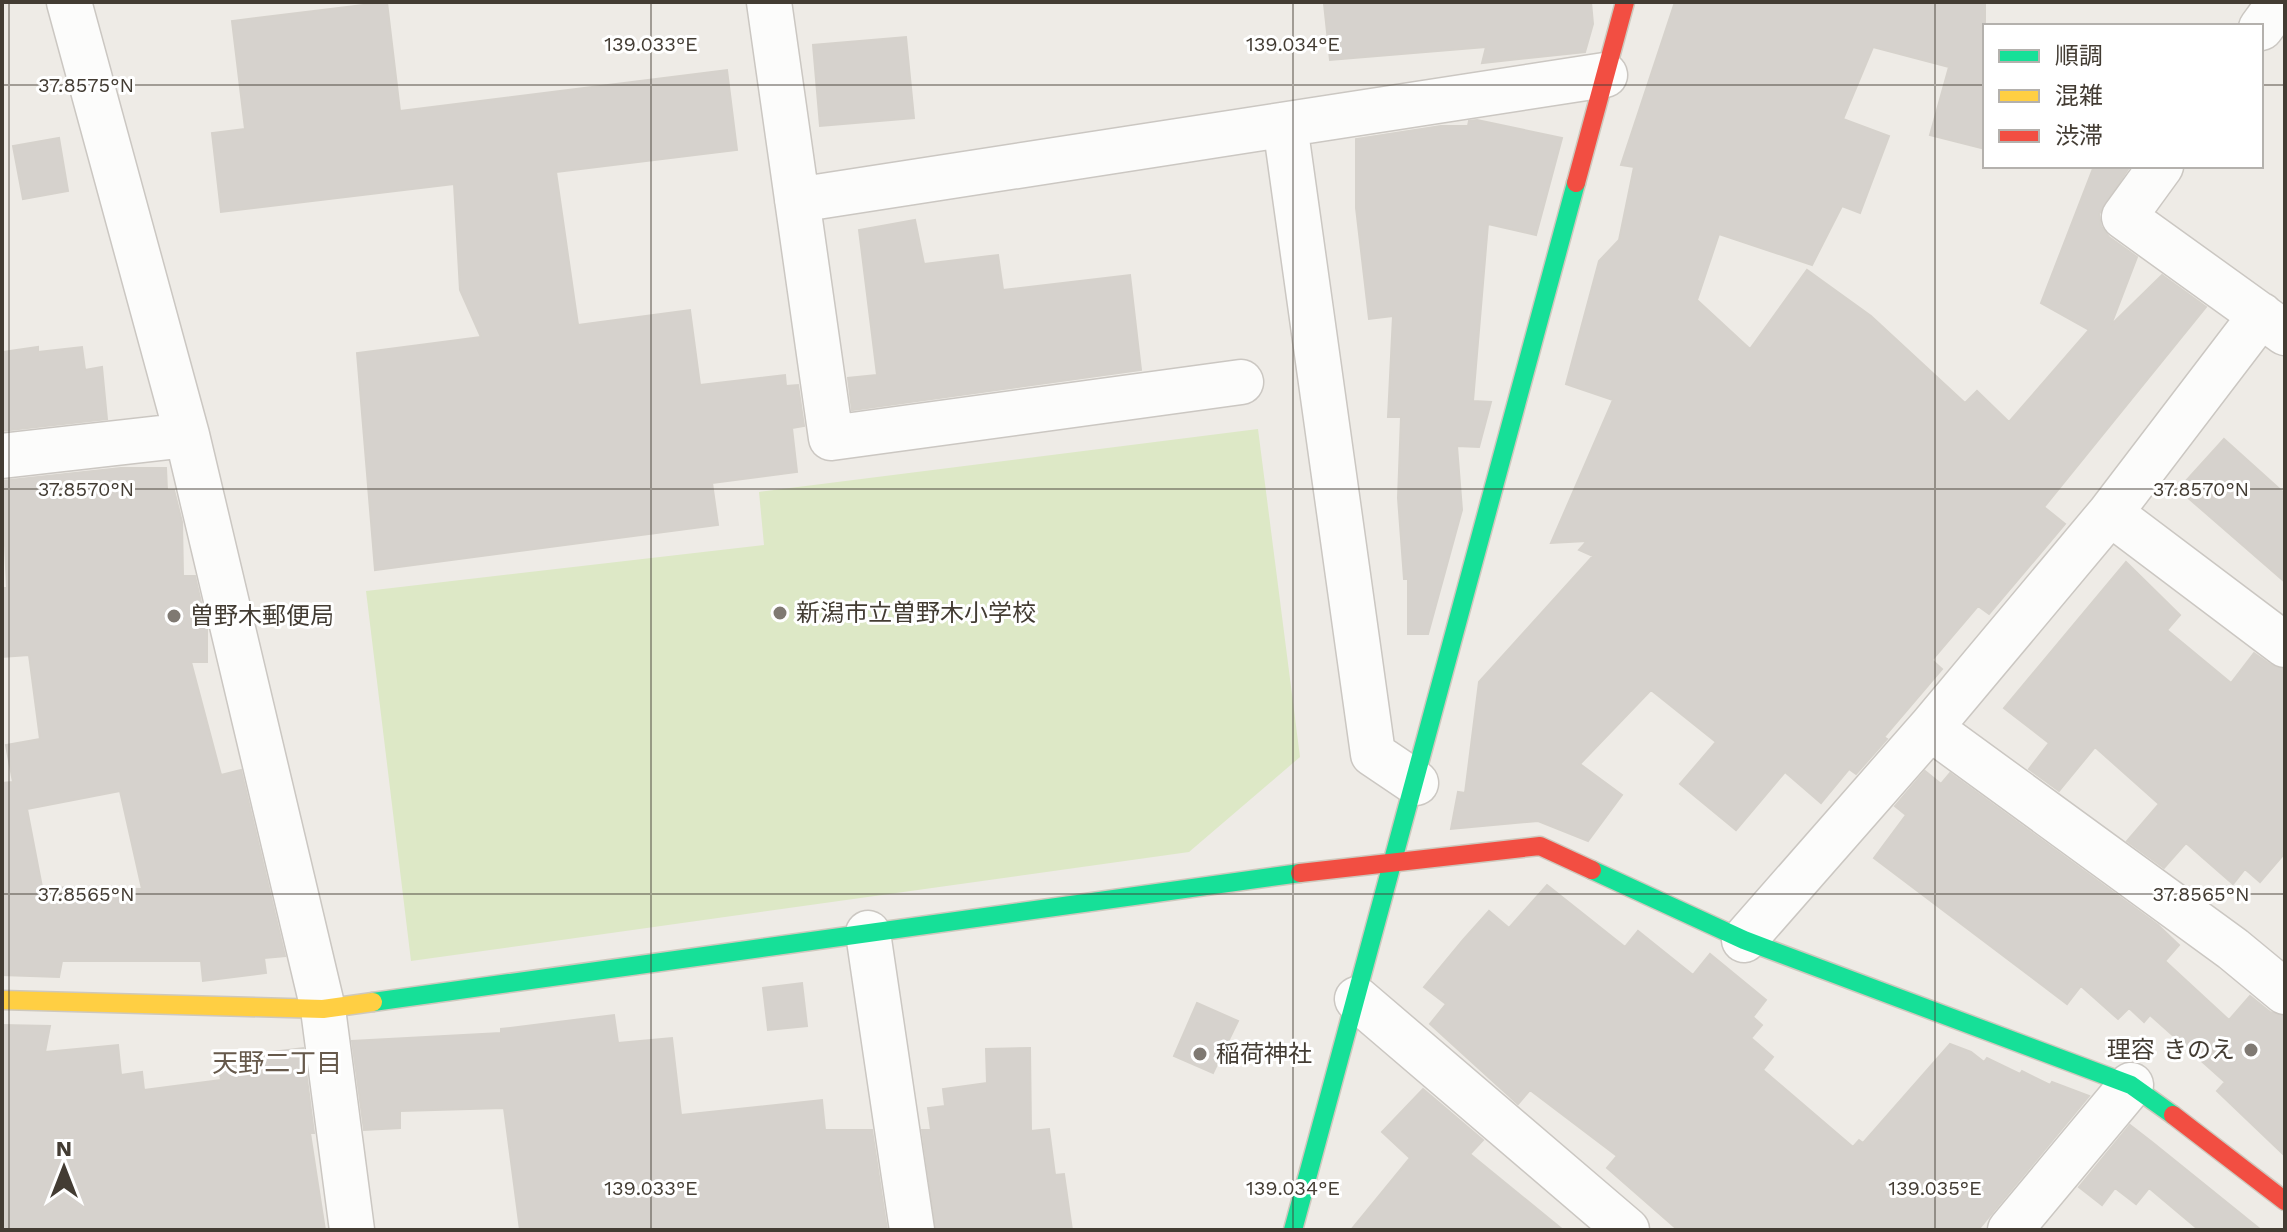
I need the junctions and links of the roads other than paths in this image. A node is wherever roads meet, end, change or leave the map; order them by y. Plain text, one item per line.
1 (69, 2) edge
2 (769, 2) edge
3 (1625, 2) edge
4 (2280, 2) edge
5 (2263, 25) edge
6 (1605, 75) junction
7 (1285, 125) junction
8 (2160, 168) edge
9 (797, 200) junction
10 (2273, 324) edge
11 (1241, 382) dead end
12 (187, 435) junction
13 (2, 456) edge
14 (2110, 513) junction
15 (2285, 645) edge
16 (1930, 728) junction
17 (1416, 783) junction
18 (1396, 860) junction
19 (868, 933) junction
20 (1744, 940) junction
21 (2285, 992) edge
22 (1357, 999) junction
23 (2, 1000) edge
24 (323, 1009) junction
25 (2131, 1085) junction
26 (2285, 1201) edge
27 (352, 1230) edge
28 (912, 1230) edge
29 (1293, 1230) edge
30 (1627, 1230) edge
31 (2010, 1230) edge

1 - 12 street
2 - 9 street
3 - 6 street
4 - 5 street
6 - 7 street
6 - 17 street
7 - 9 street
7 - 17 street
8 - 10 street
9 - 11 street
10 - 14 street
12 - 13 street
12 - 24 street
14 - 15 street
14 - 16 street
16 - 20 street
16 - 21 street
17 - 18 street
18 - 19 street
18 - 20 street
18 - 22 street
19 - 24 street
19 - 28 street
20 - 25 street
22 - 29 street
22 - 30 street
23 - 24 street
24 - 27 street
25 - 26 street
25 - 31 street

